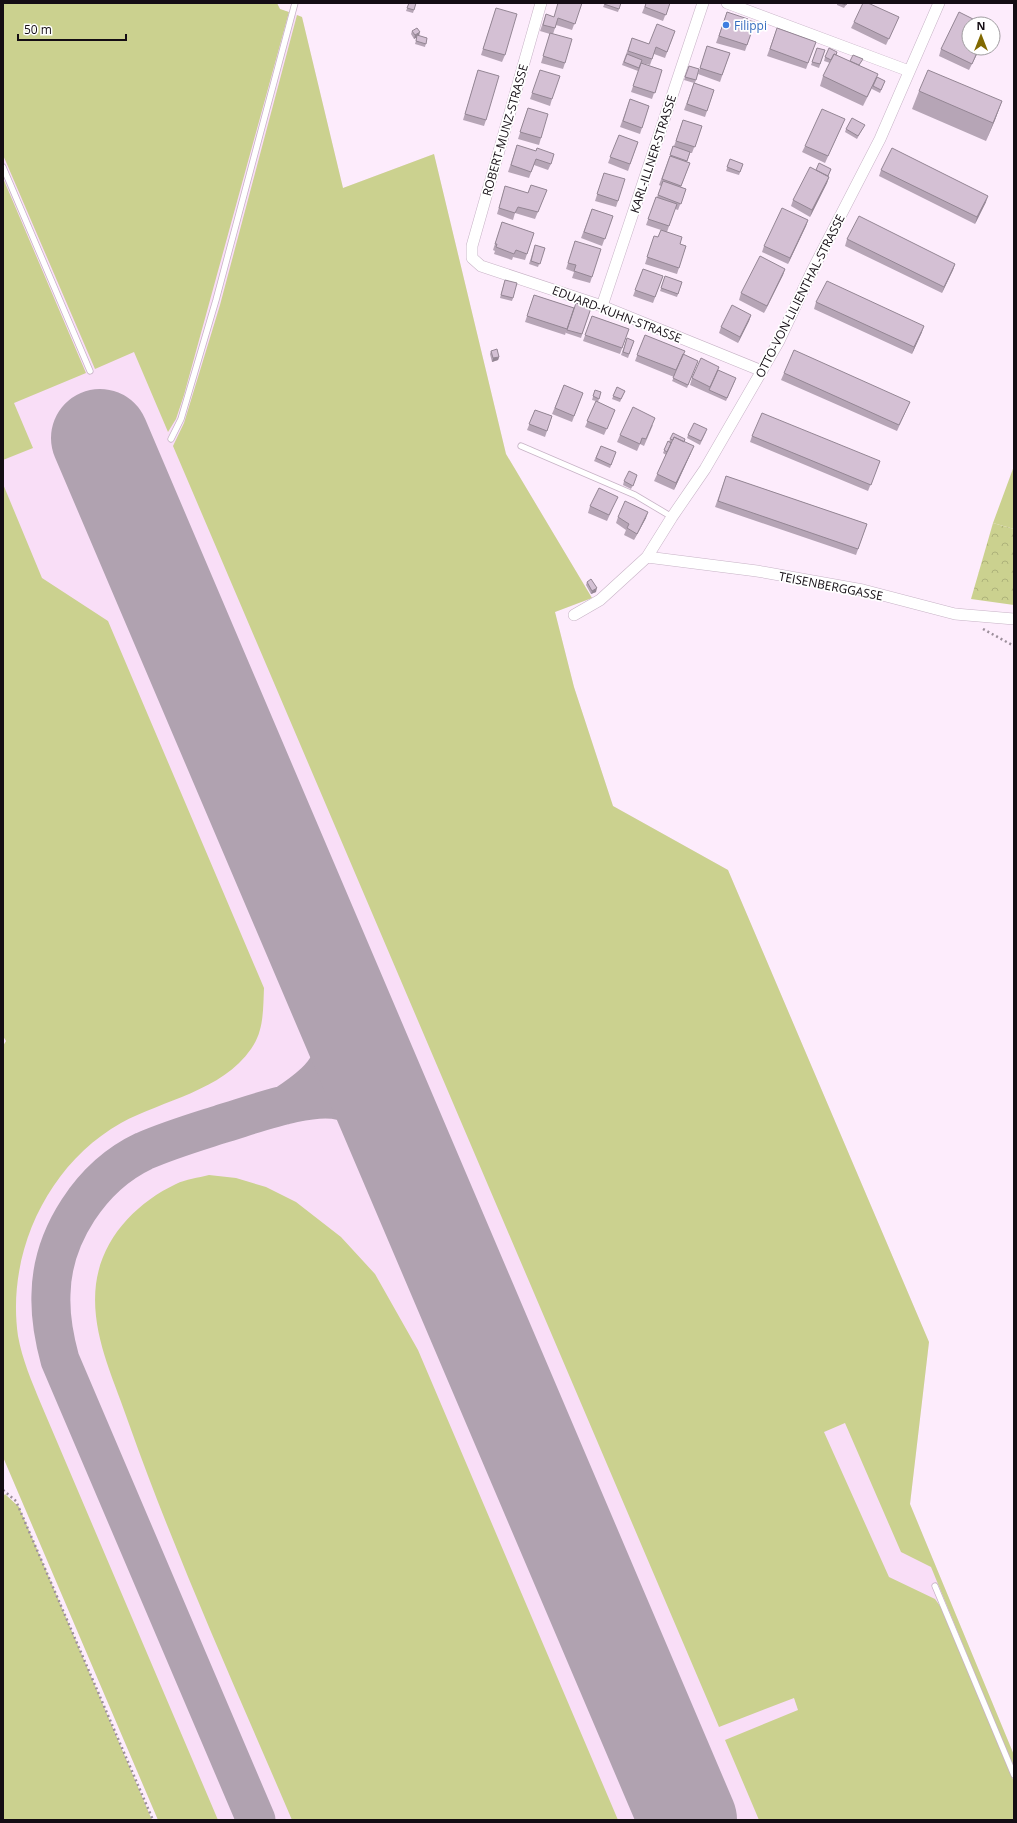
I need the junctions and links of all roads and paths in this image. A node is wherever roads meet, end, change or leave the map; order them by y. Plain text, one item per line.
1 (295, 3) edge
2 (541, 3) edge
3 (703, 3) edge
4 (727, 3) edge
5 (939, 3) edge
6 (909, 71) junction
7 (3, 167) edge
8 (472, 258) joint
9 (602, 306) junction
10 (90, 371) dead end
11 (762, 371) junction
12 (171, 439) dead end
13 (521, 446) dead end
14 (672, 517) junction
15 (647, 557) junction
16 (574, 615) dead end
17 (1014, 619) edge
18 (3, 1490) edge
19 (935, 1586) dead end
20 (1014, 1775) edge
21 (153, 1820) edge

1 - 12 lane
2 - 8 street, ROBERT-MUNZ-STRASSE
3 - 9 street, KARL-ILLNER-STRASSE
4 - 6 street
5 - 6 street, OTTO-VON-LILIENTHAL-STRASSE
6 - 11 street, OTTO-VON-LILIENTHAL-STRASSE
7 - 10 lane
8 - 9 street, EDUARD-KUHN-STRASSE
9 - 11 street, EDUARD-KUHN-STRASSE
11 - 14 street, OTTO-VON-LILIENTHAL-STRASSE
13 - 14 lane
14 - 15 street, OTTO-VON-LILIENTHAL-STRASSE
15 - 16 street, OTTO-VON-LILIENTHAL-STRASSE
15 - 17 street, TEISENBERGGASSE
18 - 21 path
19 - 20 lane

